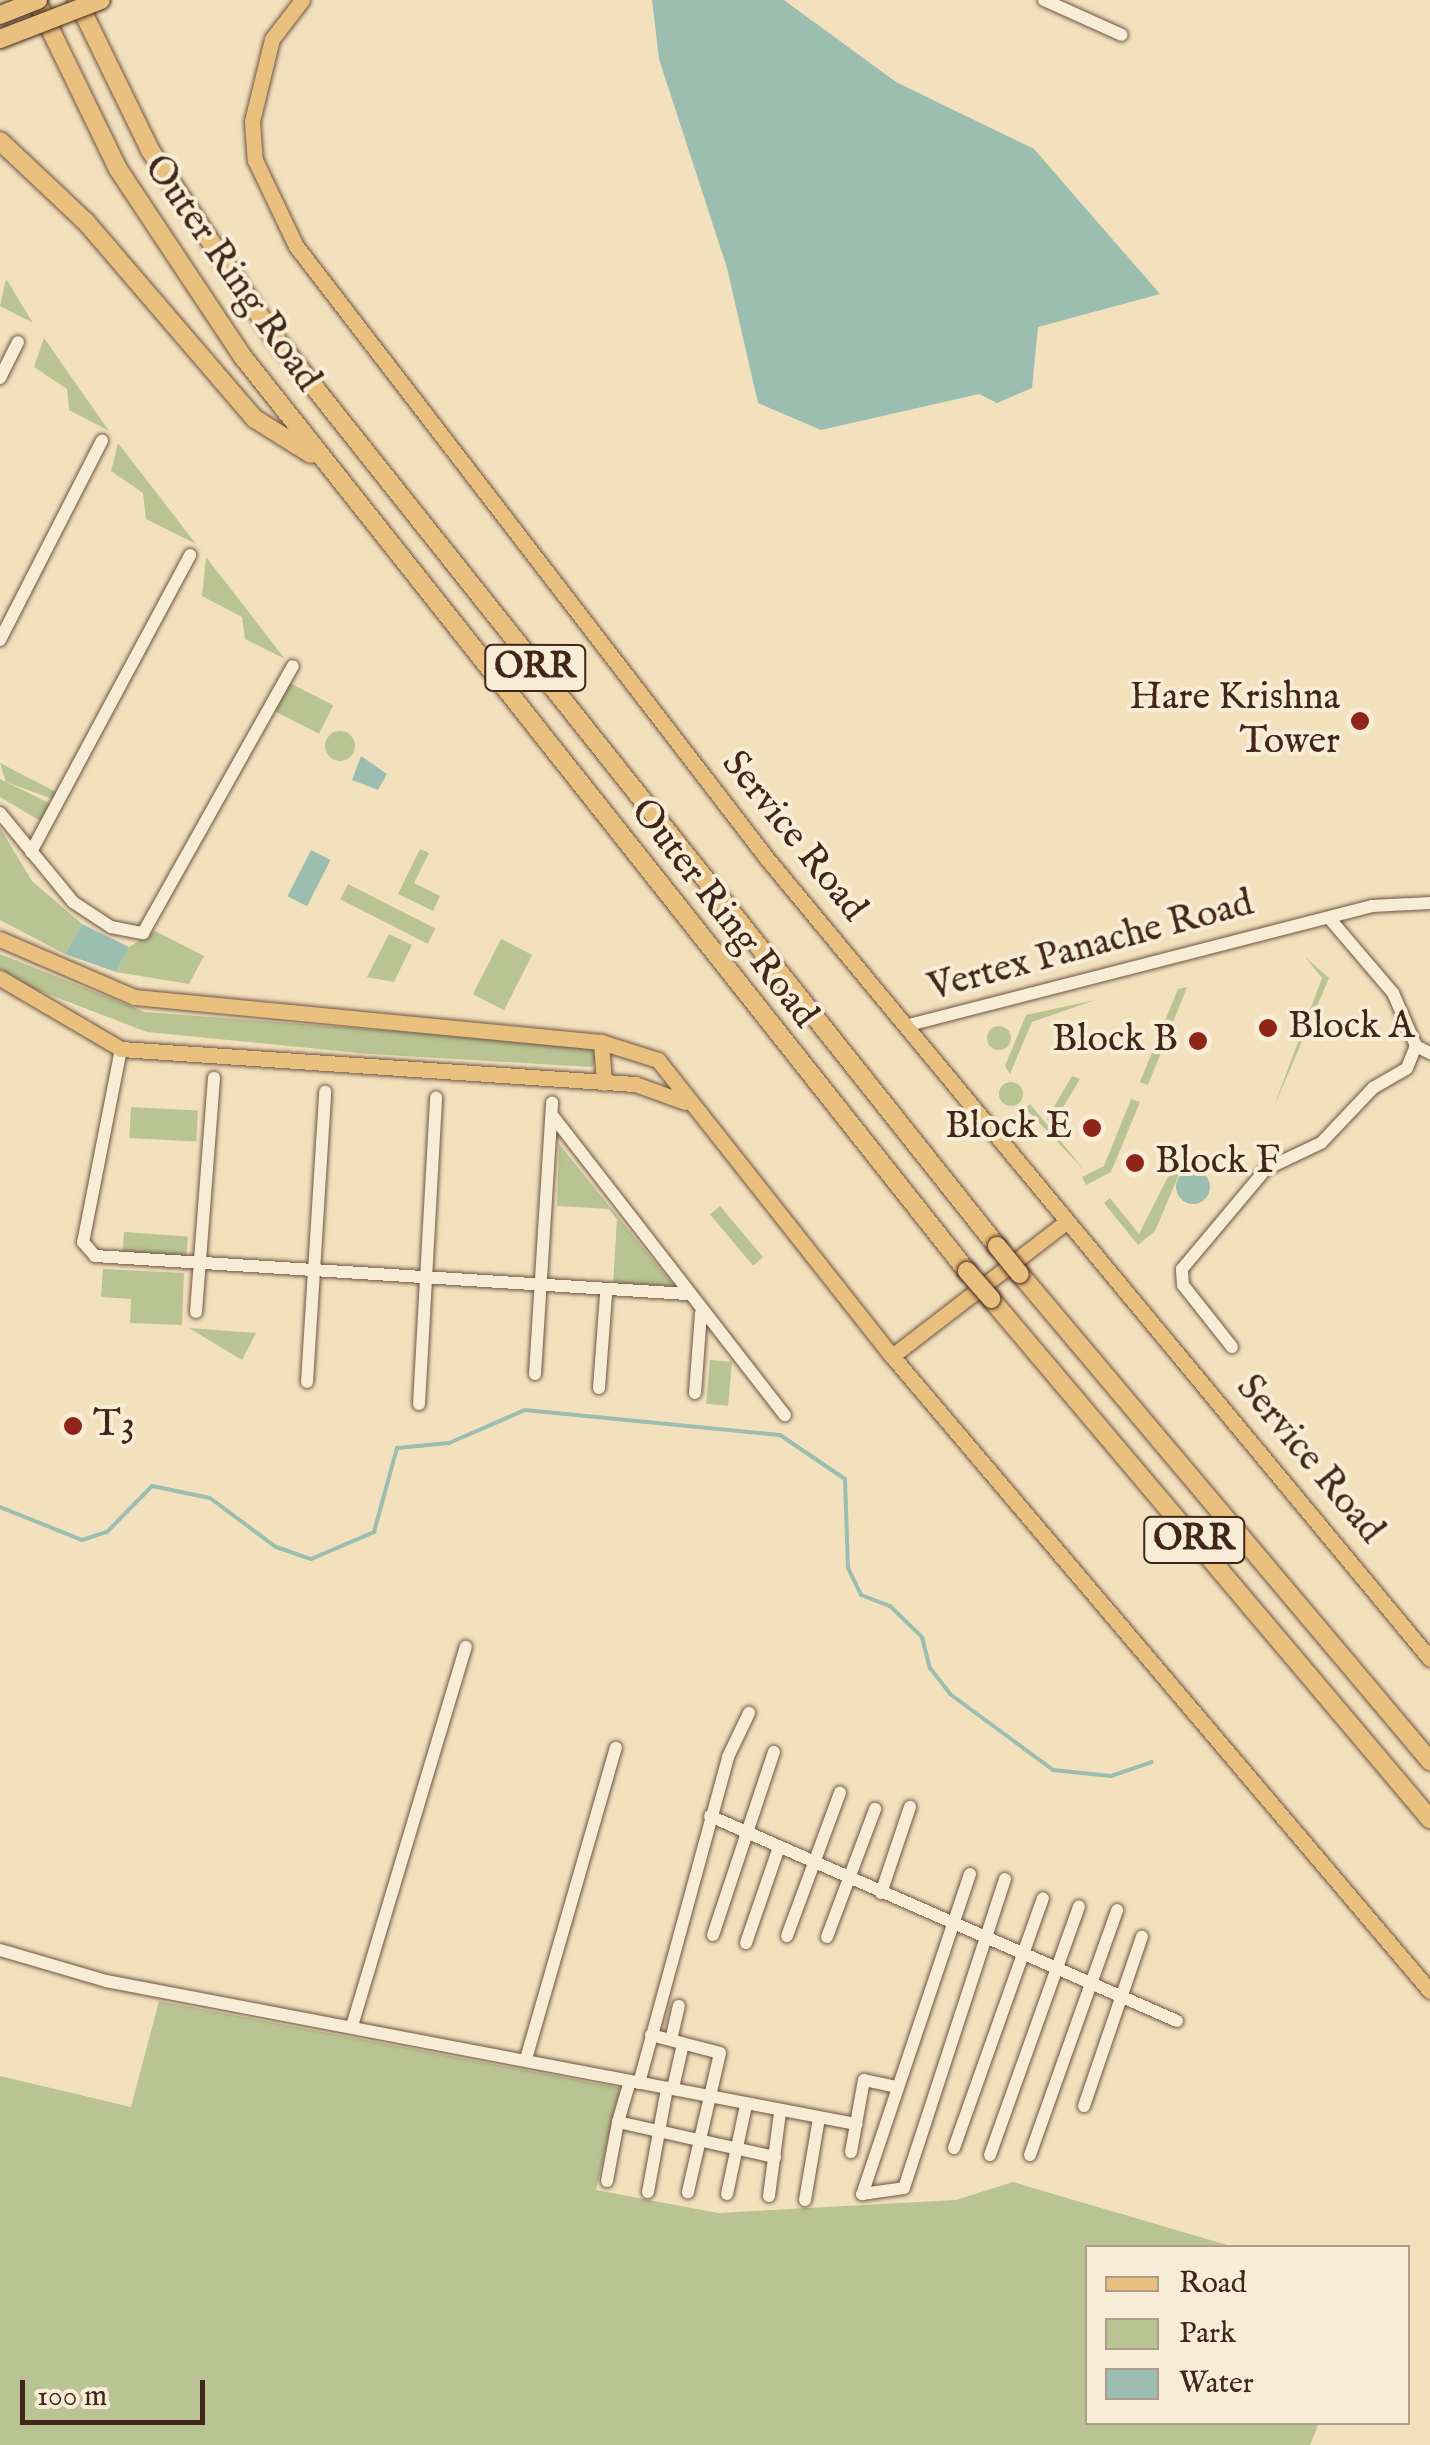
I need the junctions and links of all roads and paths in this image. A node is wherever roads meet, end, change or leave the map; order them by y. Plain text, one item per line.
1 (37, 0) edge
2 (77, 0) edge
3 (102, 0) edge
4 (302, 0) edge
5 (1044, 0) edge
6 (0, 15) edge
7 (1122, 35) dead end
8 (0, 39) edge
9 (0, 141) edge
10 (18, 342) dead end
11 (0, 378) edge
12 (102, 440) dead end
13 (325, 463) junction
14 (190, 554) dead end
15 (0, 640) edge
16 (292, 666) dead end
17 (0, 813) edge
18 (30, 852) junction
19 (1430, 903) edge
20 (1330, 919) junction
21 (0, 939) edge
22 (0, 978) edge
23 (906, 1026) junction
24 (601, 1042) junction
25 (1416, 1046) junction
26 (120, 1049) junction
27 (1430, 1053) edge
28 (214, 1078) dead end
29 (604, 1084) junction
30 (325, 1092) dead end
31 (436, 1097) dead end
32 (689, 1104) junction
33 (1066, 1223) junction
34 (200, 1264) junction
35 (311, 1272) junction
36 (427, 1282) junction
37 (539, 1289) junction
38 (606, 1294) junction
39 (687, 1294) junction
40 (196, 1312) dead end
41 (702, 1312) junction
42 (1232, 1347) dead end
43 (892, 1356) junction
44 (535, 1374) dead end
45 (307, 1382) dead end
46 (598, 1388) dead end
47 (695, 1393) dead end
48 (419, 1404) dead end
49 (785, 1415) dead end
50 (466, 1647) dead end
51 (1430, 1659) edge
52 (749, 1713) dead end
53 (616, 1748) dead end
54 (774, 1752) dead end
55 (1430, 1761) edge
56 (840, 1793) dead end
57 (910, 1808) dead end
58 (875, 1809) dead end
59 (710, 1816) junction
60 (1430, 1819) edge
61 (744, 1832) junction
62 (779, 1847) junction
63 (814, 1864) junction
64 (970, 1874) dead end
65 (848, 1879) junction
66 (1005, 1879) dead end
67 (881, 1894) junction
68 (1043, 1898) dead end
69 (1078, 1906) dead end
70 (1118, 1910) dead end
71 (951, 1926) junction
72 (713, 1935) dead end
73 (786, 1936) dead end
74 (827, 1937) dead end
75 (1142, 1938) dead end
76 (982, 1941) junction
77 (746, 1943) dead end
78 (0, 1950) edge
79 (1020, 1957) junction
80 (1053, 1970) junction
81 (1091, 1986) junction
82 (1430, 1991) edge
83 (1120, 1998) junction
84 (679, 2006) dead end
85 (1177, 2022) dead end
86 (352, 2026) junction
87 (651, 2035) junction
88 (677, 2042) junction
89 (526, 2058) junction
90 (634, 2082) junction
91 (897, 2087) junction
92 (670, 2088) junction
93 (709, 2097) junction
94 (746, 2105) junction
95 (1084, 2106) dead end
96 (780, 2112) junction
97 (819, 2118) junction
98 (618, 2122) junction
99 (856, 2124) junction
100 (660, 2131) junction
101 (698, 2142) junction
102 (954, 2148) dead end
103 (736, 2150) junction
104 (851, 2152) dead end
105 (990, 2155) dead end
106 (1030, 2155) dead end
107 (775, 2157) junction
108 (606, 2181) dead end
109 (648, 2192) dead end
110 (688, 2192) dead end
111 (727, 2194) dead end
112 (769, 2196) dead end
113 (805, 2200) dead end

1 - 6 highway, bridge
1 - 13 highway, Outer Ring Road / ORR
2 - 55 highway, Outer Ring Road / ORR, bridge
3 - 8 highway, bridge
4 - 23 main road, Service Road
5 - 7 street
9 - 13 highway
10 - 11 street
12 - 15 street
13 - 60 highway, Outer Ring Road / ORR, bridge
14 - 18 street
16 - 18 street
17 - 18 street
19 - 20 street, Vertex Panache Road
20 - 23 street, Vertex Panache Road
20 - 25 street
21 - 24 main road
22 - 26 main road
23 - 33 main road, Service Road
24 - 29 main road
24 - 32 main road
25 - 27 street
25 - 42 street
26 - 29 main road
26 - 34 street
28 - 34 street
29 - 32 main road
30 - 35 street
31 - 36 street
32 - 43 main road
33 - 43 main road
33 - 51 main road, Service Road
34 - 35 street
34 - 40 street
35 - 36 street
35 - 45 street
36 - 37 street
36 - 48 street
37 - 38 street
37 - 39 street
37 - 44 street
38 - 39 street
38 - 46 street
39 - 41 street
41 - 47 street
41 - 49 street
43 - 82 main road
50 - 86 street
52 - 59 street
53 - 89 street
54 - 61 street
56 - 63 street
57 - 67 street
58 - 65 street
59 - 61 street
59 - 87 street
61 - 62 street
61 - 72 street
62 - 63 street
62 - 77 street
63 - 65 street
63 - 73 street
64 - 71 street
65 - 67 street
65 - 74 street
66 - 76 street
67 - 71 street
68 - 79 street
69 - 80 street
70 - 81 street
71 - 76 street
71 - 91 street
75 - 83 street
76 - 79 street
76 - 91 street
78 - 86 street
79 - 80 street
79 - 102 street
80 - 81 street
80 - 105 street
81 - 83 street
81 - 106 street
83 - 85 street
83 - 95 street
84 - 88 street
86 - 89 street
87 - 88 street
87 - 90 street
88 - 92 street
88 - 93 street
89 - 90 street
90 - 92 street
90 - 98 street
91 - 99 street
92 - 93 street
92 - 100 street
93 - 94 street
93 - 101 street
94 - 96 street
94 - 103 street
96 - 97 street
96 - 107 street
97 - 99 street
97 - 113 street
98 - 100 street
98 - 108 street
99 - 104 street
100 - 101 street
100 - 109 street
101 - 103 street
101 - 110 street
103 - 107 street
103 - 111 street
107 - 112 street

